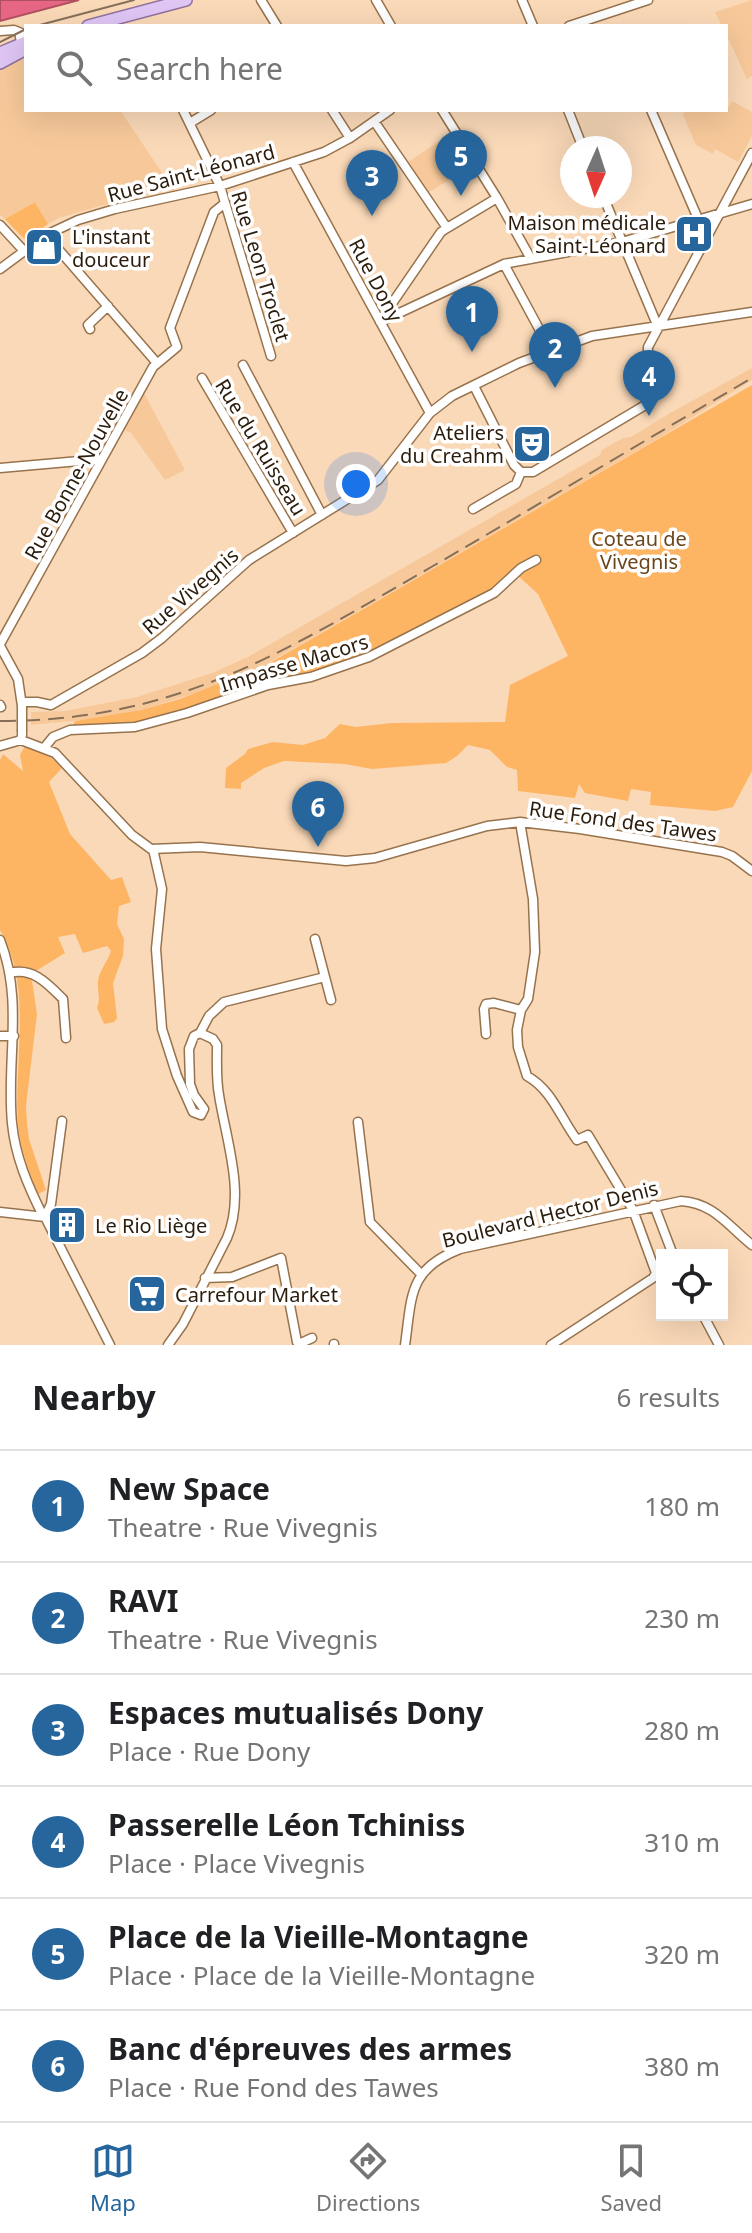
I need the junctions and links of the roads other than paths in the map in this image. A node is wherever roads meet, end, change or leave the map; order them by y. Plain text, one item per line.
1 (186, 0) edge
2 (261, 0) edge
3 (376, 0) edge
4 (522, 0) edge
5 (648, 0) edge
6 (611, 14) junction
7 (102, 24) edge
8 (276, 24) edge
9 (390, 24) edge
10 (532, 24) edge
11 (576, 24) edge
12 (615, 24) edge
13 (0, 31) edge
14 (23, 40) edge
15 (1, 59) edge
16 (184, 112) edge
17 (208, 112) edge
18 (333, 112) edge
19 (387, 112) edge
20 (443, 112) edge
21 (569, 112) edge
22 (652, 112) edge
23 (374, 121) junction
24 (190, 123) junction
25 (578, 136) edge
26 (350, 138) junction
27 (752, 153) edge
28 (293, 162) junction
29 (220, 186) junction
30 (497, 198) junction
31 (225, 203) junction
32 (752, 204) edge
33 (608, 208) edge
34 (717, 216) junction
35 (699, 221) junction
36 (0, 225) edge
37 (447, 228) junction
38 (46, 235) junction
39 (622, 242) junction
40 (24, 251) junction
41 (531, 259) junction
42 (504, 264) junction
43 (0, 269) edge
44 (108, 306) junction
45 (752, 312) edge
46 (380, 322) junction
47 (658, 327) junction
48 (90, 329) dead end
49 (551, 351) junction
50 (271, 356) dead end
51 (156, 362) junction
52 (243, 365) dead end
53 (202, 378) dead end
54 (474, 386) junction
55 (430, 413) junction
56 (102, 459) junction
57 (0, 468) edge
58 (521, 472) junction
59 (473, 509) dead end
60 (322, 515) junction
61 (293, 533) junction
62 (536, 560) dead end
63 (0, 645) edge
64 (22, 704) junction
65 (22, 736) junction
66 (0, 746) edge
67 (44, 748) junction
68 (520, 822) junction
69 (153, 849) junction
70 (752, 871) edge
71 (315, 939) dead end
72 (0, 940) edge
73 (10, 973) junction
74 (325, 977) junction
75 (331, 1000) dead end
76 (521, 1010) junction
77 (200, 1033) junction
78 (486, 1034) dead end
79 (0, 1036) edge
80 (14, 1036) junction
81 (66, 1038) dead end
82 (62, 1121) dead end
83 (358, 1122) dead end
84 (654, 1205) junction
85 (633, 1210) junction
86 (0, 1212) edge
87 (44, 1216) junction
88 (752, 1245) edge
89 (671, 1249) edge
90 (420, 1273) junction
91 (205, 1278) junction
92 (706, 1321) edge
93 (312, 1338) dead end
94 (110, 1345) edge
95 (168, 1345) edge
96 (405, 1345) edge
97 (551, 1345) edge
98 (719, 1345) edge

1 - 7 main road
2 - 8 street
3 - 9 street
4 - 10 street
5 - 6 street
6 - 11 street
6 - 12 street
13 - 14 street
14 - 15 main road
16 - 24 street, Rue Leon Troclet
17 - 24 street
18 - 26 street
19 - 23 street, Rue Saint-Léonard
20 - 30 street
21 - 25 street
22 - 35 street
23 - 26 street, Rue Saint-Léonard
23 - 37 street
24 - 29 street, Rue Leon Troclet
26 - 28 street, Rue Saint-Léonard
27 - 34 street
28 - 29 street, Rue Saint-Léonard
28 - 46 street, Rue Dony
29 - 31 street, Rue Leon Troclet
29 - 38 street, Rue Saint-Léonard
30 - 37 street
30 - 41 street
31 - 50 street, Rue Leon Troclet
31 - 51 street
32 - 34 street
33 - 39 street
34 - 35 street
34 - 47 street
35 - 39 street
36 - 40 street
37 - 46 street
38 - 40 street, Rue Saint-Léonard
38 - 44 street
39 - 41 street
39 - 47 street
40 - 43 street, Rue Saint-Léonard
41 - 42 street
42 - 46 street
42 - 49 street
44 - 48 street
44 - 51 street
45 - 47 street, Rue Vivegnis
46 - 55 street, Rue Dony
47 - 49 street, Rue Vivegnis
47 - 58 street
49 - 54 street, Rue Vivegnis
51 - 56 street, Rue Bonne-Nouvelle
52 - 60 street
53 - 61 street, Rue du Ruisseau
54 - 55 street, Rue Vivegnis
54 - 58 street
55 - 60 street, Rue Vivegnis
56 - 57 street
56 - 63 street, Rue Bonne-Nouvelle
58 - 59 street
60 - 61 street, Rue Vivegnis
61 - 64 street, Rue Vivegnis
62 - 67 street, Impasse Macors
63 - 64 street
64 - 65 street, bridge
65 - 66 street
65 - 67 street
67 - 69 street
68 - 69 street, Rue Fond des Tawes
68 - 70 street, Rue Fond des Tawes
68 - 76 street
69 - 77 street
71 - 74 street
72 - 73 street
73 - 80 street
73 - 81 street
74 - 75 street
74 - 77 street
76 - 78 street
76 - 85 street
77 - 91 street
79 - 80 street
80 - 87 street
82 - 87 street
83 - 90 street
84 - 85 street, Boulevard Hector Denis
84 - 88 street, Boulevard Hector Denis
84 - 89 street
85 - 90 street, Boulevard Hector Denis
85 - 97 street
86 - 87 street
87 - 94 street
90 - 96 street
91 - 93 street
91 - 95 street
92 - 98 street

